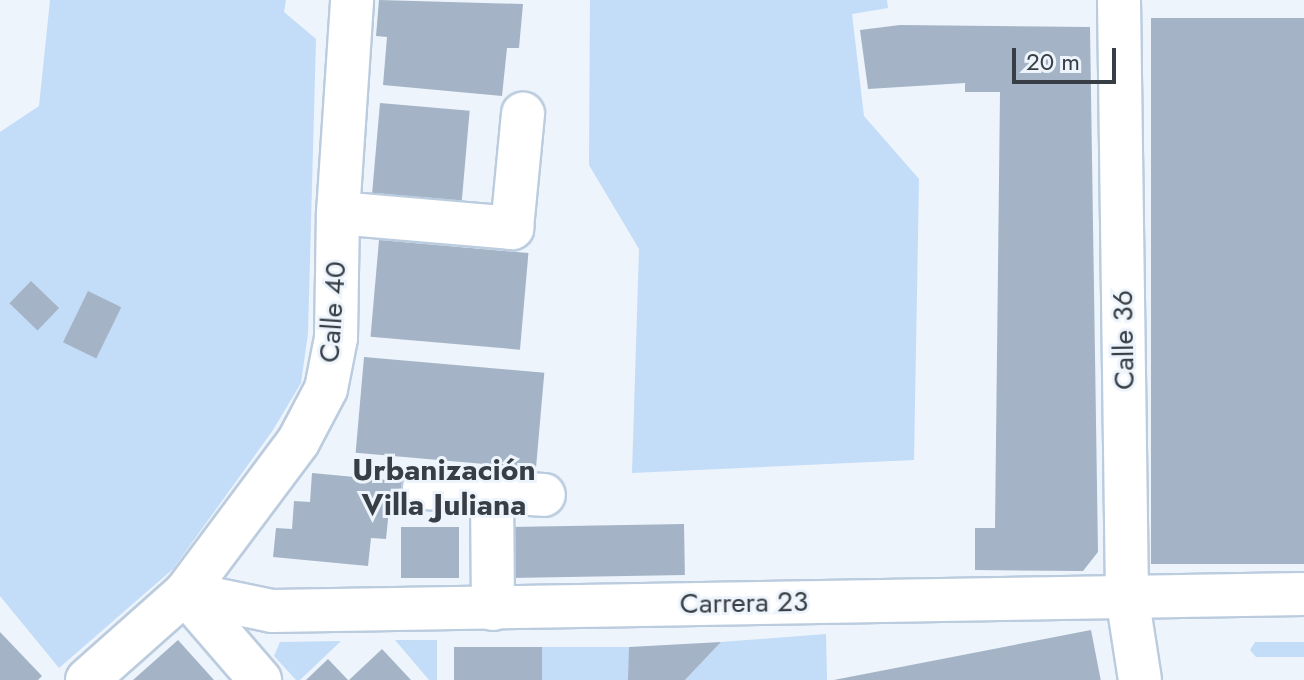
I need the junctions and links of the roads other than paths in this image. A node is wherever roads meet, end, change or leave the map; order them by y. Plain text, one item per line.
1 (352, 0) edge
2 (1119, 0) edge
3 (523, 114) dead end
4 (338, 213) junction
5 (424, 488) dead end
6 (492, 492) junction
7 (544, 495) dead end
8 (185, 593) junction
9 (1304, 594) edge
10 (1127, 596) junction
11 (493, 609) junction
12 (87, 680) edge
13 (260, 680) edge
14 (1140, 680) edge

1 - 4 street, Calle 40
2 - 10 street, Calle 36
3 - 4 street
4 - 8 street, Calle 40
5 - 6 street
6 - 7 street
6 - 11 street
8 - 11 street, Carrera 23
8 - 12 street, Calle 40
8 - 13 street
9 - 10 street, Carrera 23
10 - 11 street, Carrera 23
10 - 14 street, Calle 36

